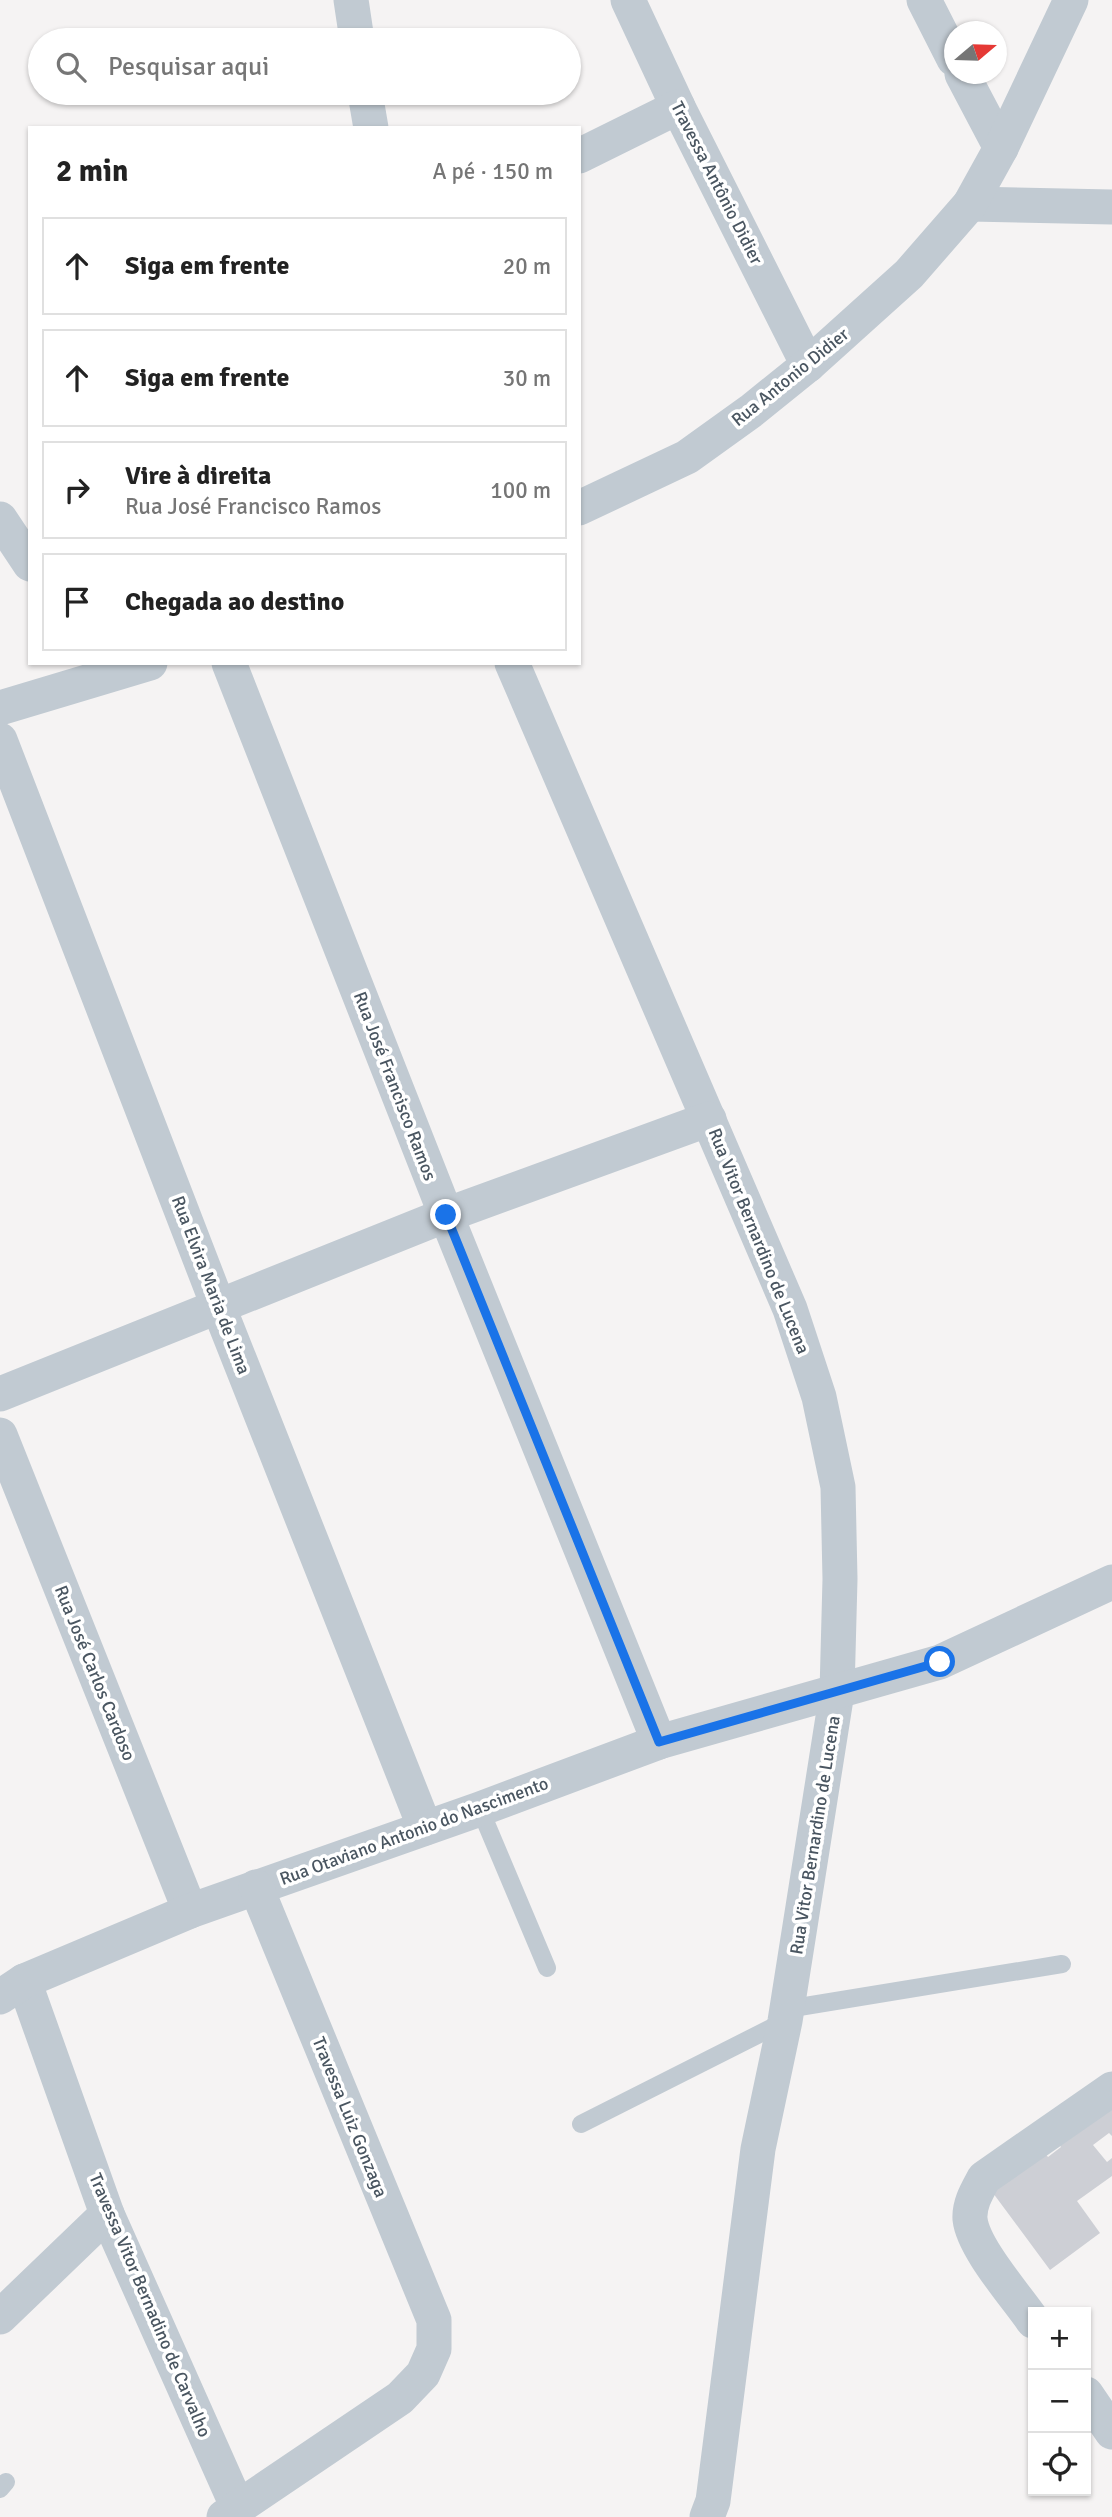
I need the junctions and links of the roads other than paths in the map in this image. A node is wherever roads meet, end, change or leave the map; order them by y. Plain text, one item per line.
1 (351, 0) edge
2 (628, 0) edge
3 (924, 0) edge
4 (1071, 0) edge
5 (355, 28) edge
6 (944, 39) edge
7 (967, 84) edge
8 (367, 105) edge
9 (678, 107) junction
10 (371, 126) edge
11 (1001, 148) junction
12 (581, 155) edge
13 (970, 204) junction
14 (1112, 207) edge
15 (808, 366) junction
16 (581, 507) edge
17 (0, 519) edge
18 (28, 561) edge
19 (138, 665) edge
20 (230, 665) edge
21 (513, 665) edge
22 (101, 671) edge
23 (0, 708) edge
24 (0, 740) edge
25 (709, 1119) junction
26 (446, 1215) junction
27 (219, 1308) junction
28 (0, 1394) edge
29 (0, 1435) edge
30 (1112, 1582) edge
31 (837, 1692) junction
32 (659, 1742) junction
33 (480, 1809) junction
34 (425, 1828) junction
35 (256, 1887) junction
36 (190, 1911) junction
37 (1062, 1964) dead end
38 (547, 1968) dead end
39 (12, 1989) edge
40 (786, 2015) junction
41 (1112, 2089) edge
42 (581, 2124) dead end
43 (107, 2214) junction
44 (1028, 2314) edge
45 (0, 2317) edge
46 (1091, 2401) edge
47 (1110, 2426) edge
48 (231, 2512) edge
49 (714, 2512) edge

1 - 5 street
2 - 9 street, Travessa Antônio Didier
3 - 6 street
4 - 11 street, Rua Antonio Didier
7 - 11 street
8 - 10 street
9 - 12 street
9 - 15 street, Travessa Antônio Didier
11 - 13 street, Rua Antonio Didier
13 - 14 street
13 - 15 street, Rua Antonio Didier
15 - 16 street, Rua Antonio Didier
17 - 18 street
19 - 22 street
20 - 26 street, Rua José Francisco Ramos
21 - 25 street, Rua Vitor Bernardino de Lucena
22 - 23 street
24 - 27 street, Rua Elvira Maria de Lima
25 - 26 street
25 - 31 street, Rua Vitor Bernardino de Lucena
26 - 27 street
26 - 32 street, Rua José Francisco Ramos
27 - 28 street
27 - 34 street, Rua Elvira Maria de Lima
29 - 36 street, Rua José Carlos Cardoso
30 - 31 street, Rua Otaviano Antonio do Nascimento
31 - 32 street, Rua Otaviano Antonio do Nascimento
31 - 40 street, Rua Vitor Bernardino de Lucena
32 - 33 street, Rua Otaviano Antonio do Nascimento
33 - 34 street, Rua Otaviano Antonio do Nascimento
33 - 38 lane
34 - 35 street, Rua Otaviano Antonio do Nascimento
35 - 36 street, Rua Otaviano Antonio do Nascimento
35 - 48 street, Travessa Luiz Gonzaga
36 - 39 street, Rua Otaviano Antonio do Nascimento
37 - 40 lane
39 - 43 street, Travessa Vitor Bernadino de Carvalho
40 - 42 lane
40 - 49 street, Rua Vitor Bernardino de Lucena
41 - 44 street
43 - 45 street
43 - 48 street, Travessa Vitor Bernadino de Carvalho
46 - 47 street

